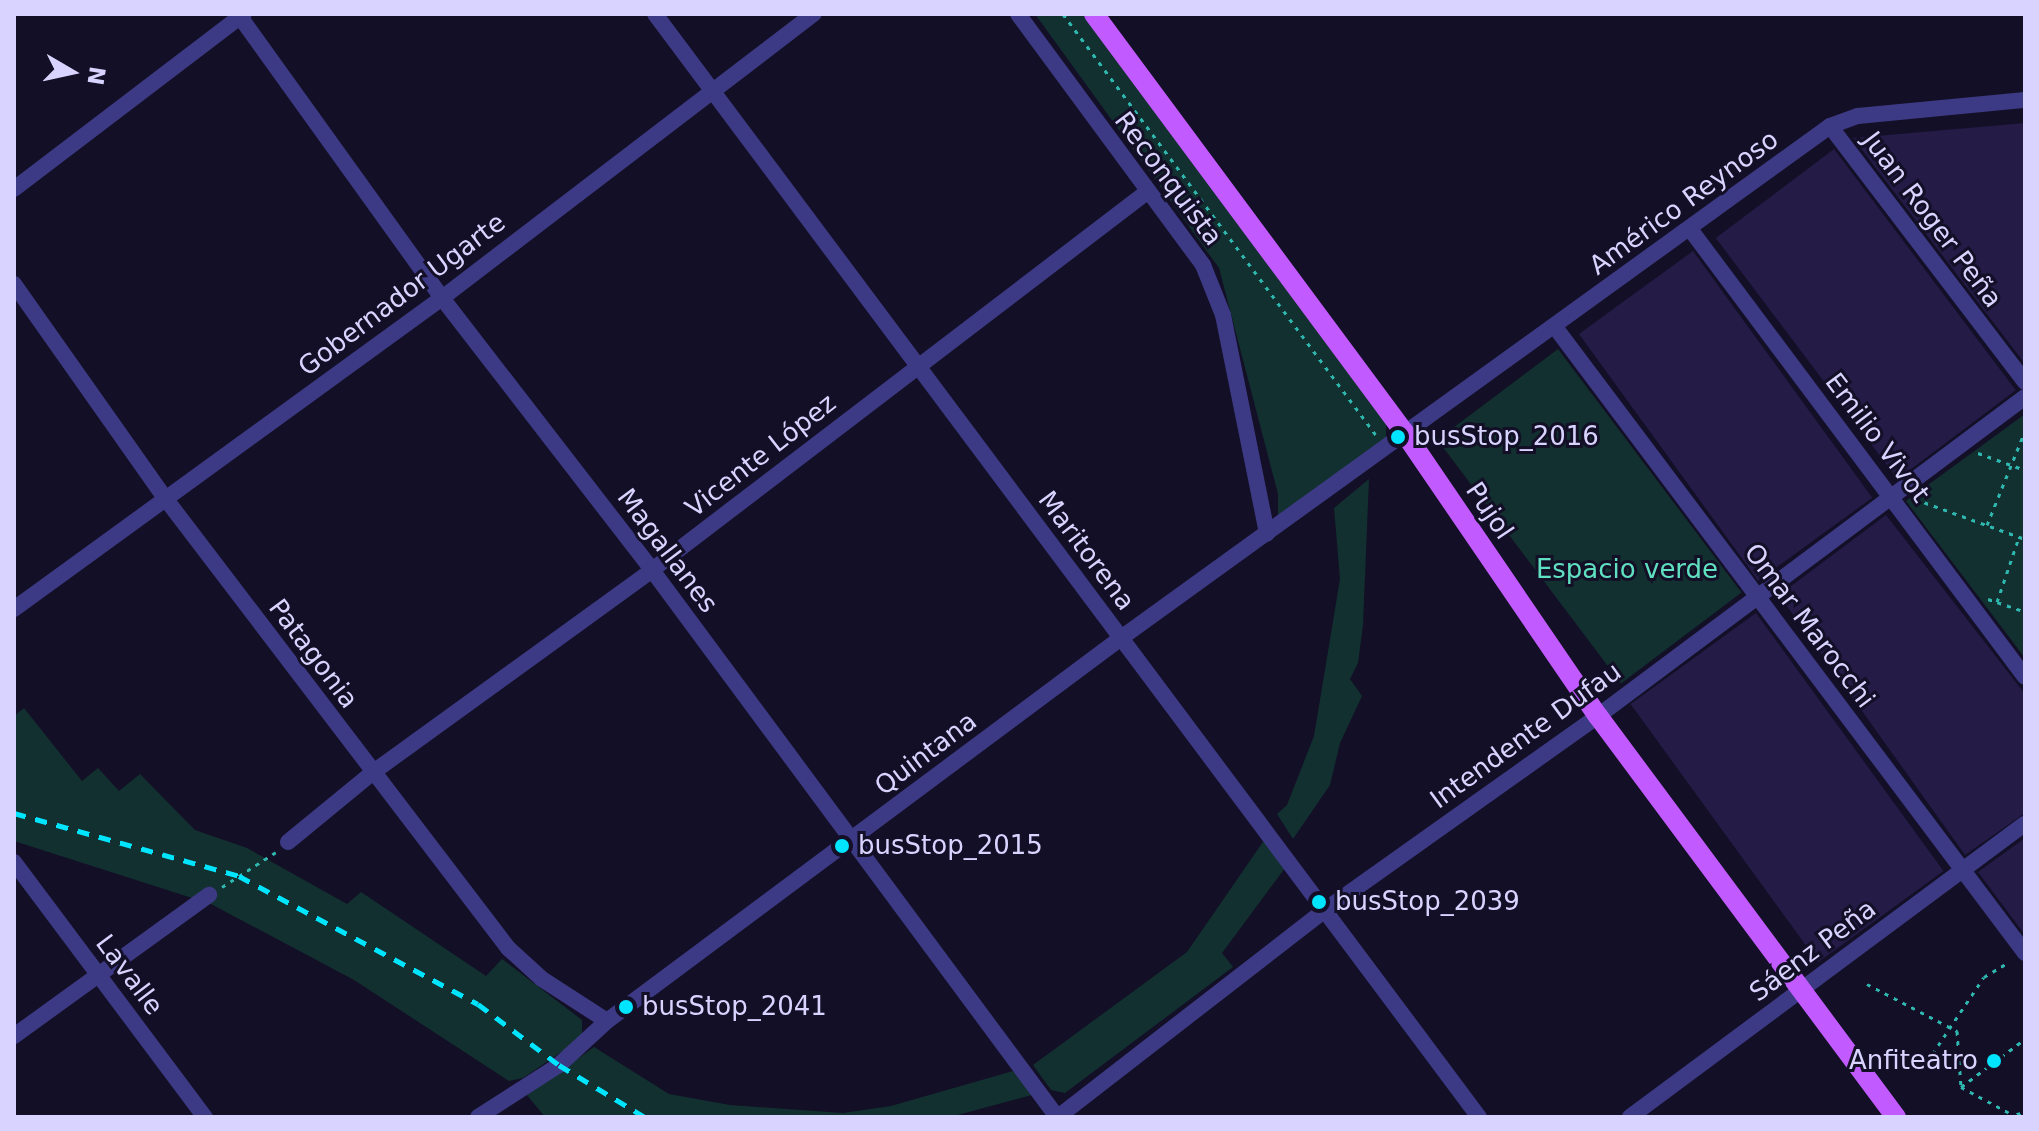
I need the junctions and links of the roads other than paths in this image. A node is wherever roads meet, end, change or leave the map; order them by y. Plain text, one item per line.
1 (655, 14) edge
2 (814, 14) edge
3 (1018, 14) edge
4 (1094, 14) edge
5 (241, 15) edge
6 (712, 90) junction
7 (2025, 100) edge
8 (1830, 126) junction
9 (14, 189) edge
10 (1147, 192) junction
11 (1690, 229) junction
12 (14, 284) edge
13 (442, 298) junction
14 (1555, 327) junction
15 (917, 365) junction
16 (2025, 382) edge
17 (2025, 397) edge
18 (1404, 432) junction
19 (1890, 497) junction
20 (165, 498) junction
21 (1267, 534) junction
22 (652, 570) junction
23 (1757, 596) junction
24 (14, 609) edge
25 (1121, 638) junction
26 (2025, 677) edge
27 (1598, 716) junction
28 (372, 773) junction
29 (2025, 824) edge
30 (852, 839) junction
31 (288, 842) road end
32 (14, 862) edge
33 (1963, 870) junction
34 (209, 895) road end
35 (1325, 910) junction
36 (2025, 953) edge
37 (99, 974) junction
38 (1801, 990) junction
39 (607, 1021) junction
40 (14, 1036) edge
41 (205, 1117) edge
42 (478, 1117) edge
43 (1057, 1117) edge
44 (1479, 1117) edge
45 (1630, 1117) edge
46 (1896, 1117) edge

1 - 6 street, Maritorena
2 - 6 street, Gobernador Ugarte
3 - 10 street, Reconquista
4 - 18 main road, Pujol
5 - 9 street
5 - 13 street, Magallanes
6 - 13 street, Gobernador Ugarte
6 - 15 street, Maritorena
7 - 8 street, Américo Reynoso
8 - 11 street, Américo Reynoso
8 - 16 street, Juan Roger Peña
10 - 15 street, Vicente López
10 - 21 street, Reconquista
11 - 14 street, Américo Reynoso
11 - 19 street, Emilio Vivot
12 - 20 street, Patagonia
13 - 20 street, Gobernador Ugarte
13 - 22 street, Magallanes
14 - 18 street, Américo Reynoso
14 - 23 street, Omar Marocchi
15 - 22 street, Vicente López
15 - 25 street, Maritorena
17 - 19 street, Intendente Dufau
18 - 21 street, Quintana
18 - 27 main road, Pujol
19 - 23 street, Intendente Dufau
19 - 26 street, Emilio Vivot
20 - 24 street, Gobernador Ugarte
20 - 28 street, Patagonia
21 - 25 street, Quintana
22 - 28 street, Vicente López
22 - 30 street, Magallanes
23 - 27 street, Intendente Dufau
23 - 33 street, Omar Marocchi
25 - 30 street, Quintana
25 - 35 street, Maritorena
27 - 35 street, Intendente Dufau
27 - 38 main road, Pujol
28 - 31 street, Vicente López
28 - 39 street, Patagonia
29 - 33 street, Sáenz Peña
30 - 39 street, Quintana
30 - 43 street, Magallanes
32 - 37 street, Lavalle
33 - 36 street, Omar Marocchi
33 - 38 street, Sáenz Peña
34 - 37 street
35 - 43 street, Intendente Dufau
35 - 44 street, Maritorena
37 - 40 street
37 - 41 street, Lavalle
38 - 45 street, Sáenz Peña
38 - 46 main road, Pujol
39 - 42 street, Quintana

